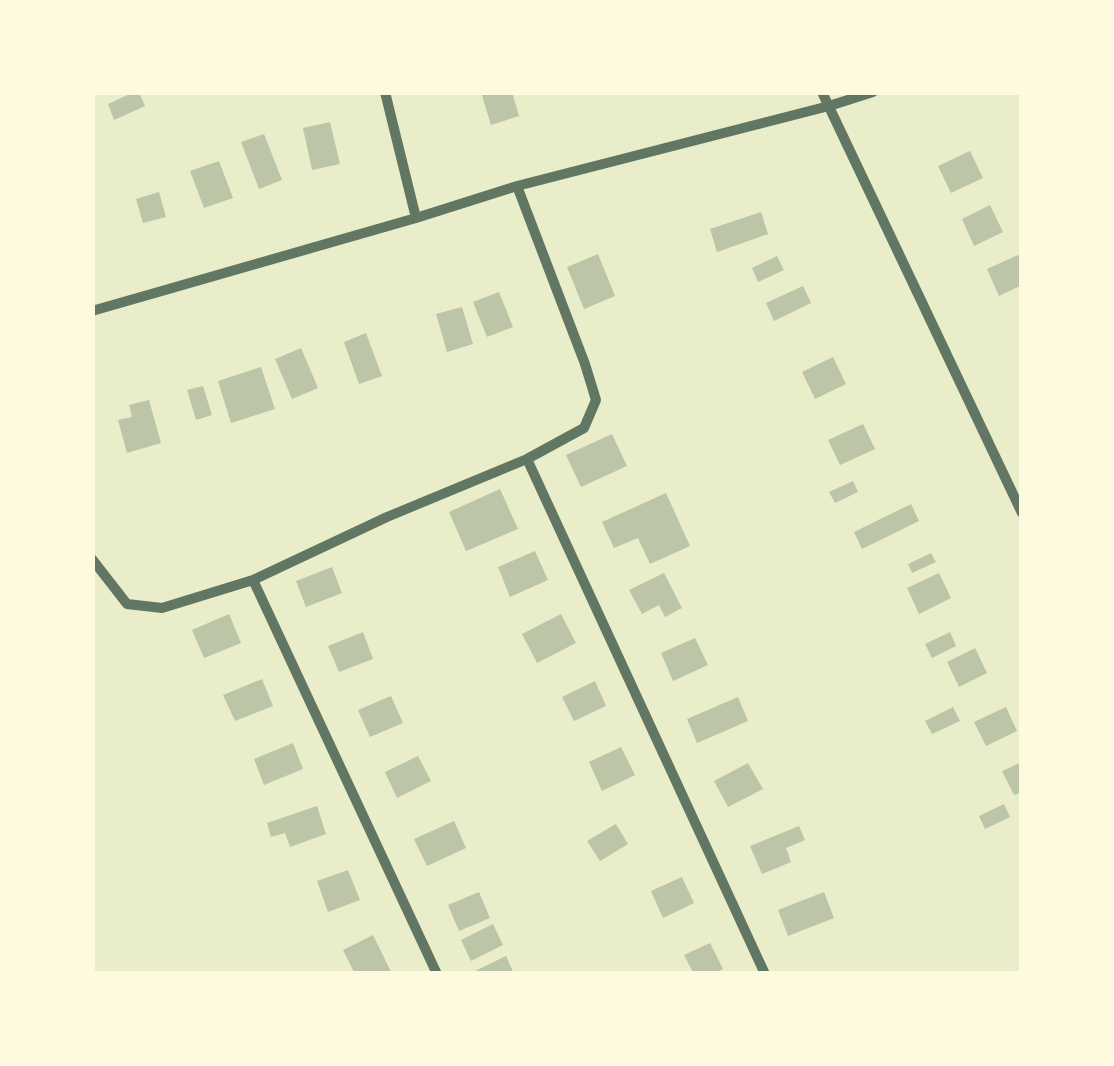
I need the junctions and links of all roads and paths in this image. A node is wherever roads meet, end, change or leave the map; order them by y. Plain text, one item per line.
1 (385, 92) edge
2 (822, 92) edge
3 (872, 92) edge
4 (829, 106) junction
5 (517, 186) junction
6 (416, 218) junction
7 (94, 306) edge
8 (527, 460) junction
9 (1022, 513) edge
10 (92, 559) edge
11 (254, 580) junction
12 (437, 974) edge
13 (766, 974) edge

1 - 6 street
2 - 4 street
3 - 4 street
4 - 5 street
4 - 9 street
5 - 6 street
5 - 8 street
6 - 7 street
8 - 11 street
8 - 13 street
10 - 11 street
11 - 12 street

